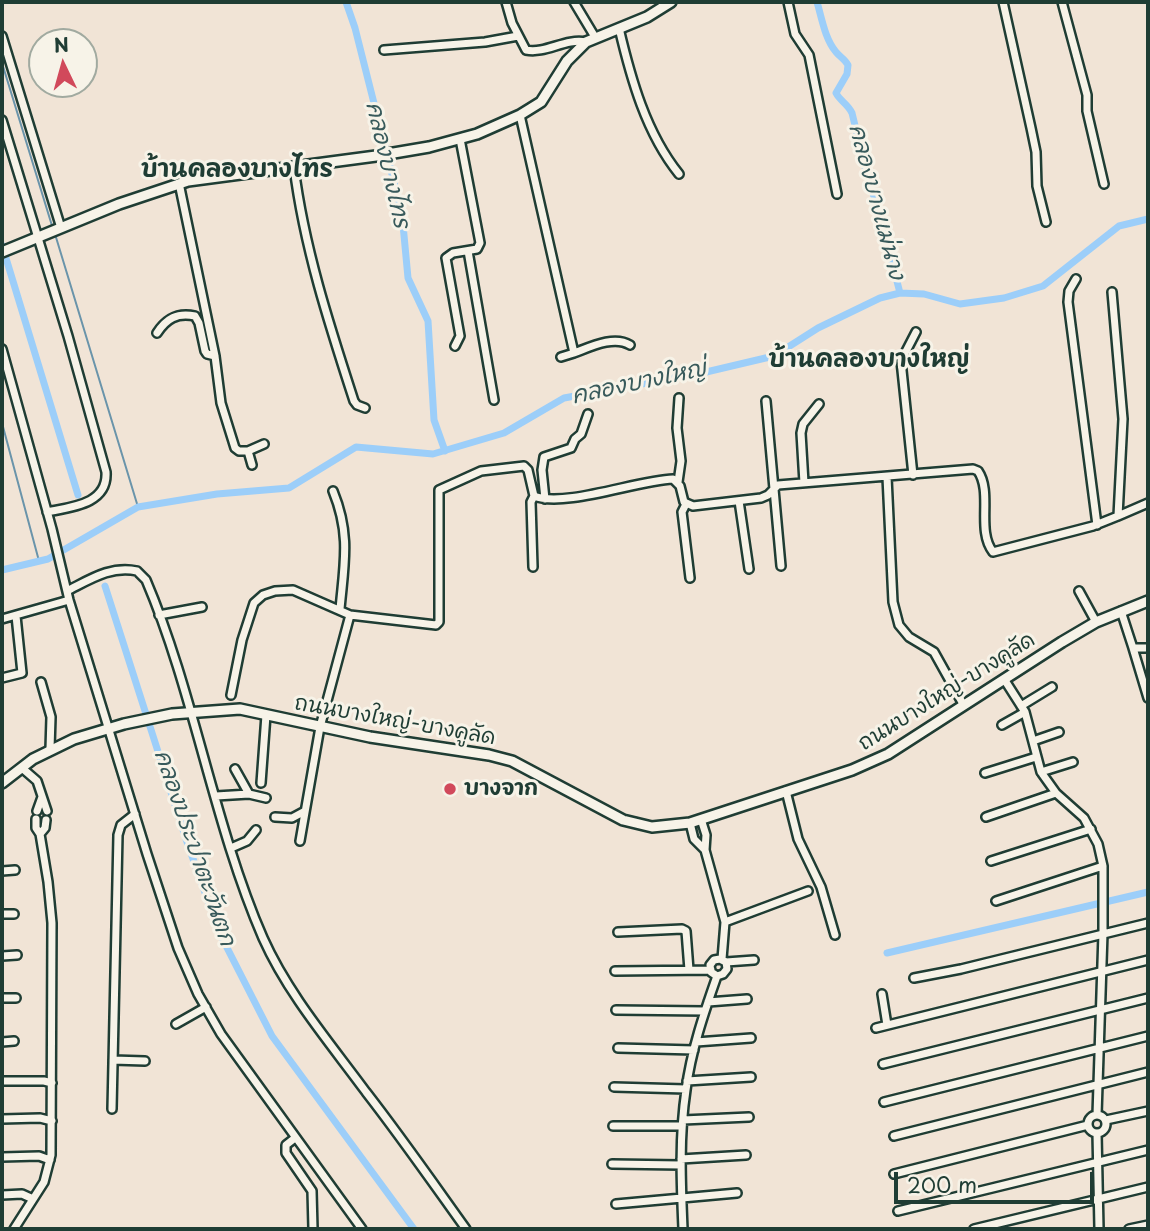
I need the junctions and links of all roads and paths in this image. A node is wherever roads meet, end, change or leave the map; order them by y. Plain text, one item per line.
1 (506, 2) edge
2 (574, 2) edge
3 (671, 2) edge
4 (788, 2) edge
5 (1003, 2) edge
6 (1062, 2) edge
7 (619, 28) junction
8 (518, 36) junction
9 (2, 37) edge
10 (590, 40) junction
11 (384, 50) dead end
12 (520, 115) junction
13 (2, 120) edge
14 (460, 139) junction
15 (294, 167) junction
16 (679, 174) dead end
17 (179, 183) junction
18 (1104, 184) dead end
19 (837, 194) dead end
20 (1046, 222) dead end
21 (56, 230) junction
22 (38, 238) junction
23 (468, 251) junction
24 (2, 253) edge
25 (1076, 279) dead end
26 (1112, 292) dead end
27 (916, 332) dead end
28 (157, 333) dead end
29 (629, 345) dead end
30 (455, 346) dead end
31 (2, 349) edge
32 (573, 353) junction
33 (215, 356) junction
34 (561, 357) dead end
35 (679, 398) dead end
36 (494, 400) dead end
37 (766, 401) dead end
38 (818, 404) dead end
39 (365, 408) dead end
40 (588, 414) dead end
41 (264, 444) dead end
42 (248, 451) junction
43 (252, 465) dead end
44 (913, 475) junction
45 (887, 477) junction
46 (678, 482) junction
47 (804, 483) junction
48 (775, 488) junction
49 (333, 491) dead end
50 (534, 496) junction
51 (545, 499) junction
52 (739, 501) junction
53 (1148, 503) edge
54 (686, 504) junction
55 (47, 512) junction
56 (1118, 516) junction
57 (1097, 525) junction
58 (533, 566) dead end
59 (782, 566) dead end
60 (749, 569) dead end
61 (690, 579) dead end
62 (67, 591) junction
63 (1080, 591) dead end
64 (69, 600) junction
65 (1148, 601) edge
66 (202, 607) dead end
67 (340, 609) junction
68 (1121, 611) junction
69 (16, 615) junction
70 (159, 615) junction
71 (350, 615) junction
72 (2, 619) edge
73 (1096, 622) junction
74 (1133, 648) junction
75 (1148, 648) edge
76 (2, 678) edge
77 (1004, 679) junction
78 (41, 682) dead end
79 (1052, 687) dead end
80 (1148, 698) edge
81 (229, 702) junction
82 (963, 704) junction
83 (1023, 709) junction
84 (192, 712) junction
85 (266, 715) junction
86 (1002, 725) dead end
87 (320, 727) junction
88 (108, 728) junction
89 (1059, 732) dead end
90 (1032, 741) junction
91 (50, 749) junction
92 (1037, 757) junction
93 (1073, 762) dead end
94 (22, 768) junction
95 (235, 769) dead end
96 (1041, 772) junction
97 (985, 773) dead end
98 (2, 783) edge
99 (261, 783) dead end
100 (786, 791) junction
101 (1056, 793) junction
102 (249, 794) junction
103 (216, 796) junction
104 (42, 797) junction
105 (265, 798) dead end
106 (47, 811) dead end
107 (305, 811) junction
108 (135, 814) junction
109 (275, 817) dead end
110 (986, 817) dead end
111 (701, 819) junction
112 (47, 820) dead end
113 (690, 823) junction
114 (1091, 829) junction
115 (256, 830) dead end
116 (40, 834) junction
117 (300, 841) dead end
118 (231, 848) junction
119 (705, 850) junction
120 (991, 861) dead end
121 (1103, 866) junction
122 (15, 870) dead end
123 (2, 871) edge
124 (808, 891) dead end
125 (996, 901) dead end
126 (2, 914) edge
127 (14, 914) dead end
128 (725, 922) junction
129 (1148, 923) edge
130 (618, 932) dead end
131 (1103, 933) junction
132 (835, 935) dead end
133 (2, 956) edge
134 (17, 956) dead end
135 (754, 960) dead end
136 (1148, 960) edge
137 (724, 961) junction
138 (689, 970) junction
139 (615, 971) dead end
140 (1101, 971) junction
141 (714, 973) junction
142 (914, 978) dead end
143 (883, 994) dead end
144 (2, 998) edge
145 (16, 998) dead end
146 (1148, 998) edge
147 (747, 999) dead end
148 (708, 1002) junction
149 (206, 1007) junction
150 (616, 1010) dead end
151 (1099, 1010) junction
152 (705, 1011) junction
153 (176, 1024) dead end
154 (887, 1025) junction
155 (876, 1028) dead end
156 (1148, 1036) edge
157 (751, 1038) dead end
158 (14, 1041) dead end
159 (2, 1042) edge
160 (695, 1046) junction
161 (618, 1048) dead end
162 (1098, 1048) junction
163 (113, 1060) junction
164 (145, 1061) dead end
165 (883, 1063) dead end
166 (1148, 1072) edge
167 (751, 1077) dead end
168 (2, 1081) edge
169 (52, 1083) junction
170 (687, 1085) junction
171 (1098, 1085) junction
172 (614, 1087) dead end
173 (884, 1102) dead end
174 (112, 1109) dead end
175 (1148, 1111) edge
176 (1097, 1115) junction
177 (749, 1117) dead end
178 (2, 1119) edge
179 (52, 1121) junction
180 (1106, 1121) junction
181 (683, 1123) junction
182 (1088, 1125) junction
183 (613, 1126) dead end
184 (1097, 1133) junction
185 (894, 1136) dead end
186 (295, 1138) junction
187 (1148, 1150) edge
188 (746, 1155) dead end
189 (2, 1157) edge
190 (50, 1160) junction
191 (681, 1162) junction
192 (1098, 1162) junction
193 (612, 1164) dead end
194 (894, 1174) dead end
195 (1148, 1187) edge
196 (737, 1193) dead end
197 (2, 1195) edge
198 (1099, 1198) junction
199 (33, 1199) junction
200 (682, 1199) junction
201 (616, 1204) dead end
202 (898, 1211) dead end
203 (1148, 1225) edge
204 (14, 1229) edge
205 (313, 1229) edge
206 (362, 1229) edge
207 (466, 1229) edge
208 (683, 1229) edge
209 (974, 1229) edge
210 (1099, 1229) edge
211 (1129, 1229) edge

1 - 8 street
2 - 10 street
3 - 7 street
4 - 19 street
5 - 20 street
6 - 18 street
7 - 10 street
7 - 16 street
8 - 10 street
8 - 11 street
9 - 21 street
10 - 12 street
12 - 14 street
12 - 32 street
13 - 22 street
14 - 15 street
14 - 23 street
15 - 17 street
15 - 39 street
17 - 21 street
17 - 33 street
21 - 22 street
22 - 24 street
22 - 55 street
23 - 30 street
23 - 36 street
25 - 57 street
26 - 56 street
27 - 44 street
28 - 33 street
29 - 32 street
31 - 55 street
32 - 34 street
33 - 42 street
35 - 46 street
37 - 48 street
38 - 47 street
40 - 51 street
41 - 42 street
42 - 43 street
44 - 45 street
44 - 57 street
45 - 47 street
45 - 82 street
46 - 51 street
46 - 54 street
47 - 48 street
48 - 52 street
48 - 59 street
49 - 67 street
50 - 51 street
50 - 58 street
50 - 71 street
52 - 54 street
52 - 60 street
53 - 56 street
54 - 61 street
55 - 62 street
56 - 57 street
62 - 64 street
62 - 70 street
63 - 73 street
64 - 69 street
64 - 88 street
65 - 68 street, ถนนบางใหญ่-บางคูลัด
66 - 70 street
67 - 71 street
67 - 81 street
68 - 73 street, ถนนบางใหญ่-บางคูลัด
68 - 74 street
69 - 72 street
69 - 76 street
70 - 84 street
71 - 87 street
73 - 77 street, ถนนบางใหญ่-บางคูลัด
74 - 75 street
74 - 80 street
77 - 82 street, ถนนบางใหญ่-บางคูลัด
77 - 83 street
78 - 91 street
79 - 83 street
81 - 84 street, ถนนบางใหญ่-บางคูลัด
81 - 85 street, ถนนบางใหญ่-บางคูลัด
82 - 100 street, ถนนบางใหญ่-บางคูลัด
83 - 86 street
83 - 90 street
84 - 88 street, ถนนบางใหญ่-บางคูลัด
84 - 103 street
85 - 87 street, ถนนบางใหญ่-บางคูลัด
85 - 99 street
87 - 107 street
87 - 113 street, ถนนบางใหญ่-บางคูลัด
88 - 91 street, ถนนบางใหญ่-บางคูลัด
88 - 108 street
89 - 90 street
90 - 92 street
91 - 94 street, ถนนบางใหญ่-บางคูลัด
92 - 96 street
92 - 97 street
93 - 96 street
94 - 98 street, ถนนบางใหญ่-บางคูลัด
94 - 104 street
95 - 102 street
96 - 101 street
100 - 111 street, ถนนบางใหญ่-บางคูลัด
100 - 132 street
101 - 110 street
101 - 114 street
102 - 103 street
102 - 105 street
103 - 118 street
104 - 106 street
104 - 116 street
107 - 109 street
107 - 117 street
108 - 149 street
108 - 163 street
111 - 113 street, ถนนบางใหญ่-บางคูลัด
111 - 119 street
112 - 116 street
113 - 119 street
114 - 120 street
114 - 121 street
115 - 118 street
116 - 169 street
118 - 207 street
119 - 128 street
121 - 125 street
121 - 131 street
122 - 123 street
124 - 128 street
126 - 127 street
128 - 137 street
129 - 131 street
130 - 138 street
131 - 140 street
131 - 142 street
133 - 134 street
135 - 137 street
136 - 140 street
137 - 141 street
137 - 141 street
138 - 139 street
138 - 141 street
140 - 151 street
140 - 154 street
141 - 148 street
143 - 154 street
144 - 145 street
146 - 151 street
147 - 148 street
148 - 152 street
149 - 153 street
149 - 186 street
150 - 152 street
151 - 162 street
151 - 165 street
152 - 160 street
154 - 155 street
156 - 162 street
157 - 160 street
158 - 159 street
160 - 161 street
160 - 170 street
162 - 171 street
162 - 173 street
163 - 164 street
163 - 174 street
166 - 171 street
167 - 170 street
168 - 169 street
169 - 179 street
170 - 172 street
170 - 181 street
171 - 176 street
171 - 185 street
175 - 180 street
176 - 180 street
176 - 182 street
177 - 181 street
178 - 179 street
179 - 190 street
180 - 184 street
181 - 183 street
181 - 191 street
182 - 184 street
182 - 194 street
184 - 192 street
186 - 205 street
186 - 206 street
187 - 192 street
188 - 191 street
189 - 190 street
190 - 199 street
191 - 193 street
191 - 200 street
192 - 198 street
192 - 202 street
195 - 198 street
196 - 200 street
197 - 199 street
198 - 209 street
198 - 210 street
199 - 204 street
200 - 201 street
200 - 208 street
203 - 211 street

